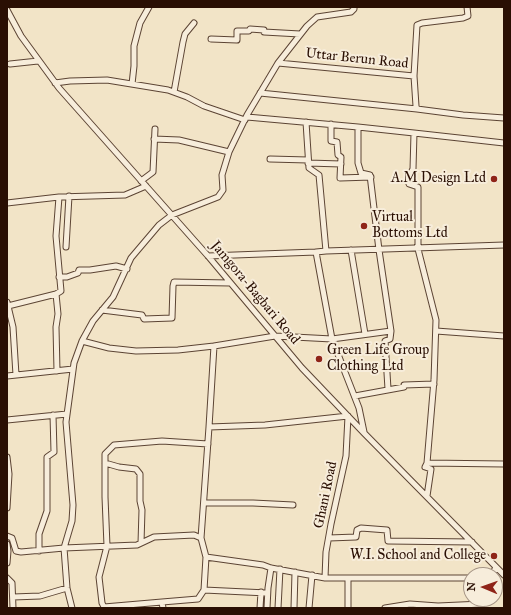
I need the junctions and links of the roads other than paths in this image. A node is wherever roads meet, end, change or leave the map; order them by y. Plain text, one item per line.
1 (149, 7) edge
2 (354, 7) edge
3 (467, 7) edge
4 (7, 10) edge
5 (194, 23) dead end
6 (300, 34) junction
7 (211, 39) dead end
8 (38, 61) junction
9 (278, 63) junction
10 (10, 64) dead end
11 (414, 76) junction
12 (55, 82) junction
13 (132, 84) junction
14 (174, 92) junction
15 (260, 93) junction
16 (417, 109) junction
17 (246, 118) junction
18 (504, 118) edge
19 (306, 122) junction
20 (331, 124) junction
21 (358, 127) junction
22 (154, 129) dead end
23 (414, 133) junction
24 (154, 139) junction
25 (504, 143) edge
26 (229, 152) junction
27 (270, 159) dead end
28 (308, 161) junction
29 (341, 164) junction
30 (371, 178) junction
31 (142, 181) junction
32 (146, 186) junction
33 (69, 196) junction
34 (59, 197) junction
35 (7, 203) edge
36 (172, 215) junction
37 (504, 245) edge
38 (66, 248) dead end
39 (418, 249) junction
40 (351, 250) junction
41 (379, 250) junction
42 (326, 251) junction
43 (316, 252) junction
44 (208, 256) junction
45 (127, 269) junction
46 (60, 277) junction
47 (230, 283) junction
48 (56, 294) junction
49 (8, 304) edge
50 (102, 310) junction
51 (390, 331) junction
52 (436, 331) junction
53 (365, 334) junction
54 (275, 336) junction
55 (504, 336) edge
56 (332, 339) junction
57 (82, 341) junction
58 (214, 346) junction
59 (73, 369) junction
60 (57, 371) junction
61 (16, 375) junction
62 (7, 376) edge
63 (434, 384) junction
64 (388, 389) junction
65 (355, 396) junction
66 (67, 414) junction
67 (53, 415) junction
68 (348, 416) junction
69 (7, 420) edge
70 (209, 427) junction
71 (364, 433) junction
72 (208, 444) junction
73 (7, 457) edge
74 (105, 463) junction
75 (427, 463) junction
76 (504, 464) edge
77 (427, 496) junction
78 (204, 503) junction
79 (294, 505) dead end
80 (7, 508) edge
81 (7, 536) edge
82 (201, 538) junction
83 (329, 538) junction
84 (472, 542) junction
85 (141, 543) junction
86 (7, 544) edge
87 (107, 546) junction
88 (64, 548) junction
89 (39, 551) junction
90 (206, 558) junction
91 (7, 563) edge
92 (496, 567) edge
93 (271, 568) junction
94 (280, 570) junction
95 (295, 572) junction
96 (312, 575) junction
97 (7, 578) edge
98 (324, 578) junction
99 (348, 578) junction
100 (463, 578) edge
101 (67, 588) junction
102 (204, 590) junction
103 (264, 593) junction
104 (13, 597) junction
105 (162, 602) junction
106 (463, 605) edge
107 (397, 607) edge
108 (13, 608) edge
109 (72, 608) edge
110 (163, 608) edge
111 (260, 608) edge
112 (267, 608) edge
113 (278, 608) edge
114 (294, 608) edge
115 (309, 608) edge
116 (348, 608) edge
117 (385, 608) edge

1 - 13 street
2 - 6 street, Uttar Berun Road
3 - 11 street
4 - 8 street, Jamgora-Bagbari Road
5 - 14 street
6 - 7 street
6 - 9 street, Uttar Berun Road
8 - 10 street
8 - 12 street, Jamgora-Bagbari Road
9 - 11 street, Uttar Berun Road
9 - 15 street
11 - 16 street, Uttar Berun Road
12 - 13 street
12 - 31 street, Jamgora-Bagbari Road
13 - 14 street
14 - 17 street
15 - 16 street
15 - 17 street
16 - 18 street
17 - 19 street
17 - 26 street
19 - 20 street
19 - 28 street
20 - 21 street
20 - 29 street
21 - 23 street
21 - 30 street
22 - 24 street
23 - 25 street
23 - 39 street
24 - 26 street
24 - 31 street
26 - 36 street
27 - 28 street
28 - 29 street
28 - 42 street
29 - 30 street
30 - 41 street
31 - 32 street, Jamgora-Bagbari Road
32 - 33 street
32 - 36 street, Jamgora-Bagbari Road
33 - 34 street
33 - 38 street
34 - 35 street
34 - 46 street
36 - 44 street, Jamgora-Bagbari Road
36 - 45 street
37 - 39 street
39 - 41 street
39 - 52 street
40 - 41 street
40 - 42 street
40 - 53 street
41 - 51 street
42 - 43 street
43 - 44 street
43 - 56 street
44 - 47 street, Jamgora-Bagbari Road
45 - 46 street
45 - 50 street
46 - 48 street
47 - 50 street
47 - 54 street, Jamgora-Bagbari Road
48 - 49 street
48 - 60 street
49 - 61 street
50 - 57 street
51 - 53 street
51 - 64 street
52 - 55 street
52 - 63 street
53 - 56 street
54 - 56 street
54 - 58 street
54 - 68 street, Jamgora-Bagbari Road
56 - 65 street
57 - 58 street
57 - 59 street
58 - 70 street
59 - 60 street
59 - 66 street
60 - 61 street
61 - 62 street
63 - 64 street
63 - 75 street
64 - 65 street
65 - 71 street
66 - 67 street
66 - 88 street
67 - 69 street
67 - 89 street
68 - 70 street
68 - 71 street, Jamgora-Bagbari Road
68 - 83 street, Ghani Road
70 - 72 street
71 - 77 street, Jamgora-Bagbari Road
72 - 74 street
72 - 78 street
73 - 80 street
74 - 85 street
74 - 87 street
75 - 76 street
75 - 77 street
77 - 84 street, Jamgora-Bagbari Road
78 - 79 street
78 - 82 street
81 - 89 street
82 - 85 street
82 - 90 street
83 - 84 street
83 - 98 street, Ghani Road
84 - 92 street, Jamgora-Bagbari Road
85 - 87 street
86 - 91 street
87 - 88 street
87 - 105 street
88 - 89 street
88 - 101 street
90 - 93 street
90 - 102 street
93 - 94 street
93 - 103 street
94 - 95 street
94 - 113 street
95 - 96 street
95 - 114 street
96 - 98 street
96 - 115 street
97 - 104 street
98 - 99 street
99 - 100 street
99 - 116 street
101 - 104 street
101 - 109 street
102 - 103 street
102 - 105 street
103 - 111 street
103 - 112 street
104 - 108 street
105 - 110 street
106 - 107 street
107 - 117 street

